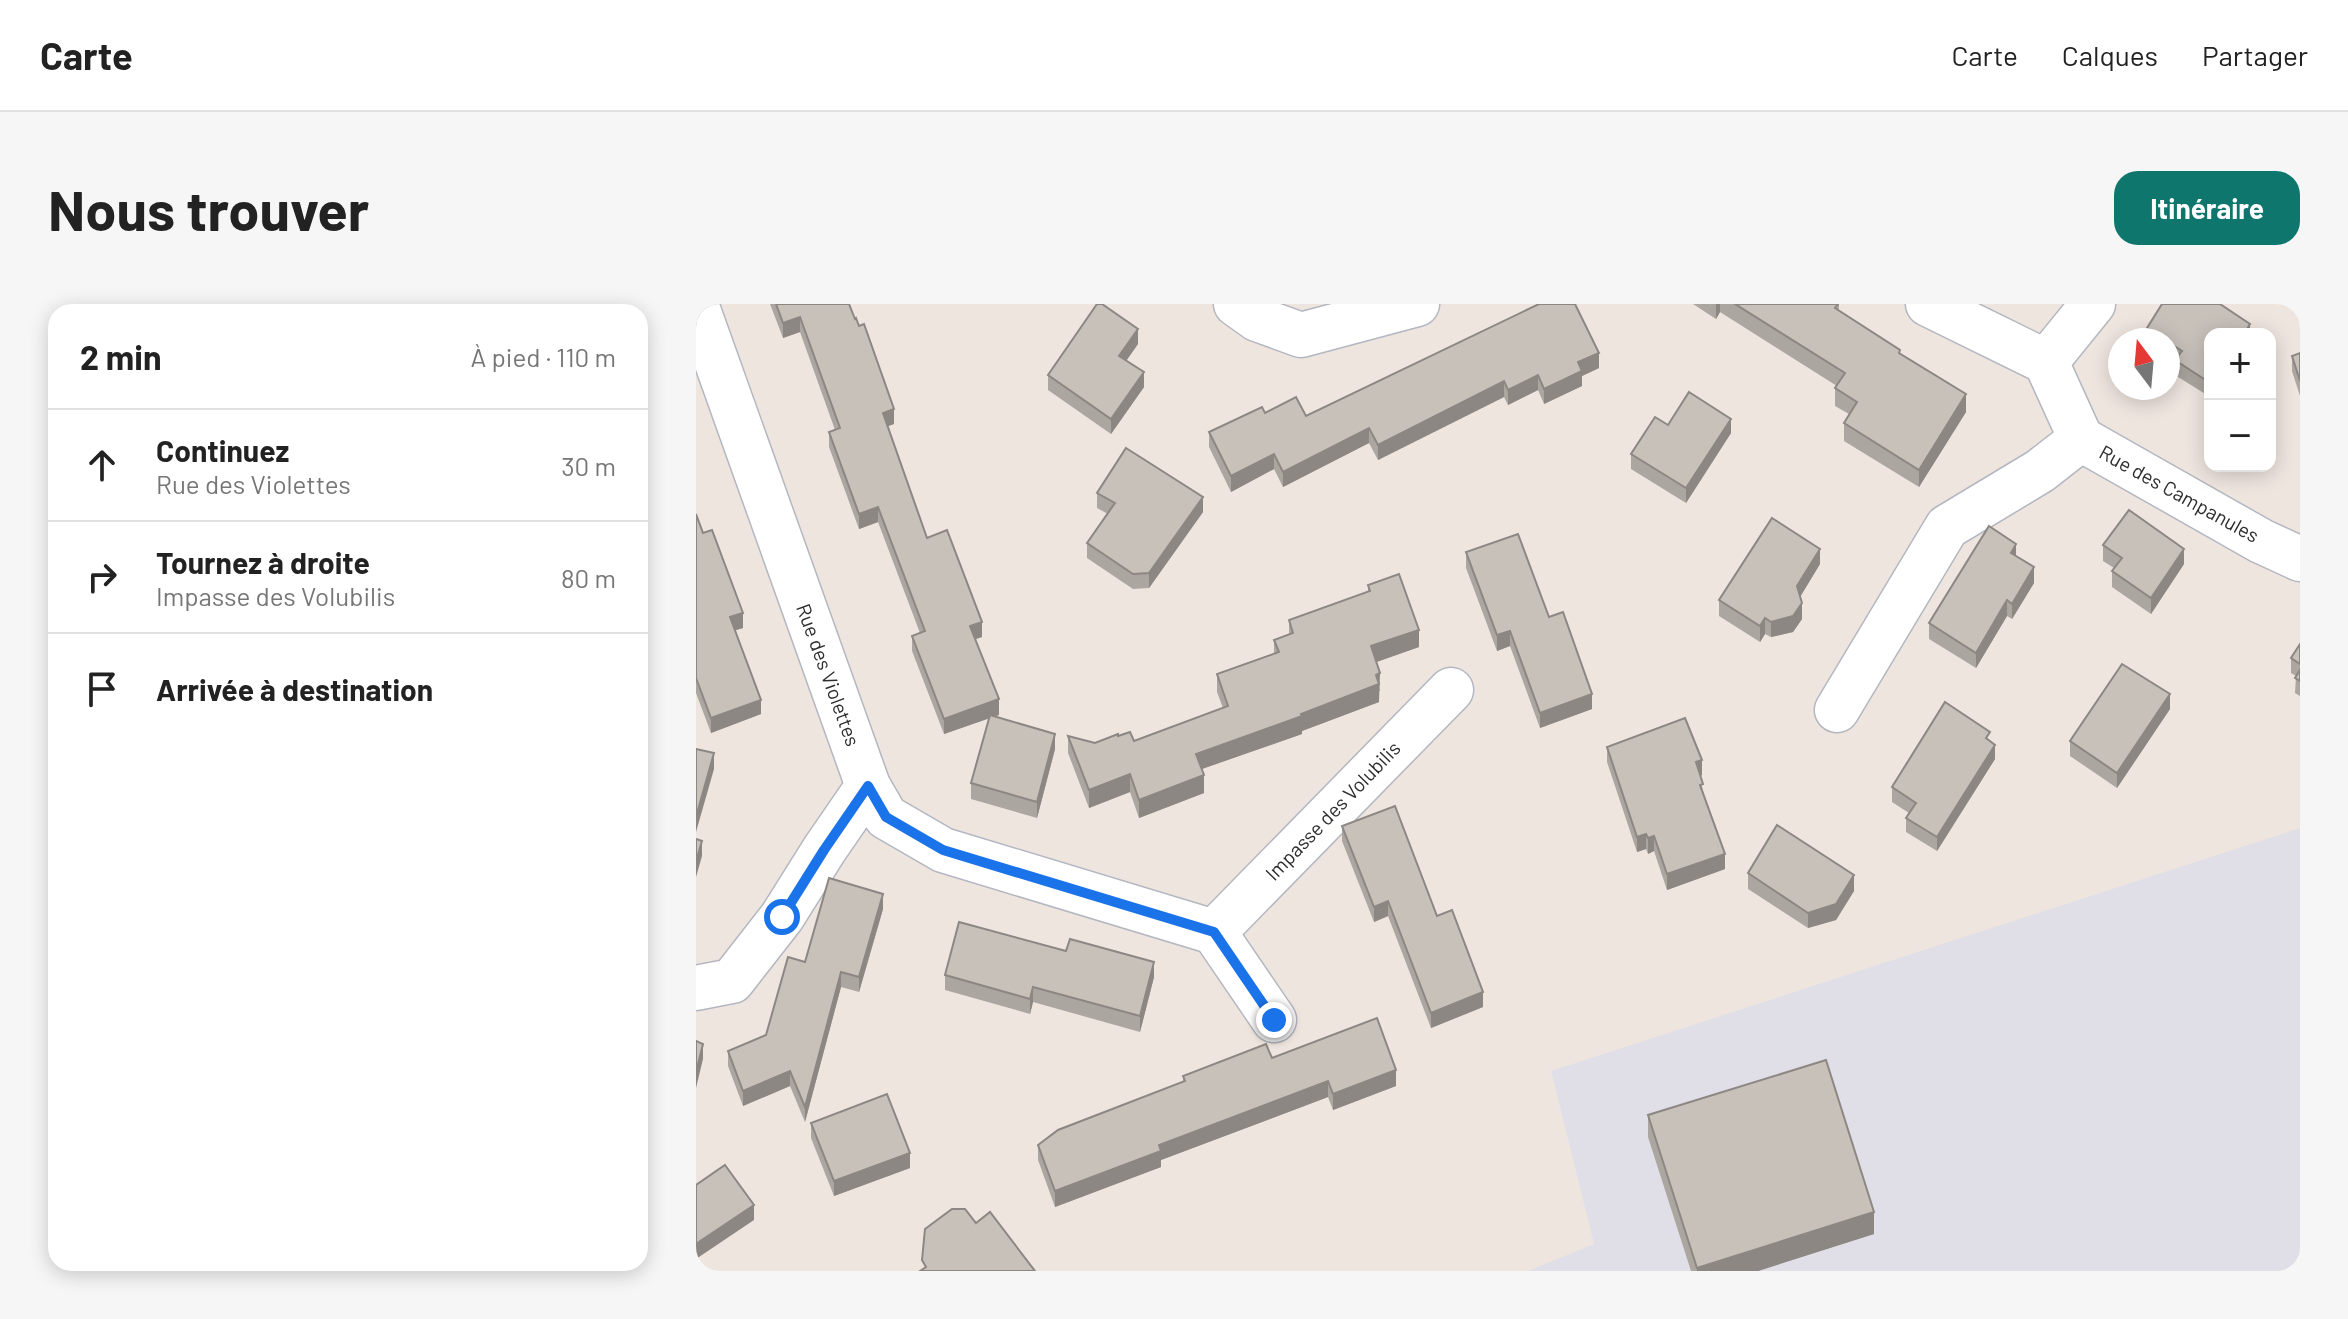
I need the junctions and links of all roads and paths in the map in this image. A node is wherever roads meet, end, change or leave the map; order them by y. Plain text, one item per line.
1 (696, 304) edge
2 (1236, 304) edge
3 (1417, 304) edge
4 (1928, 304) edge
5 (2093, 304) edge
6 (2046, 362) junction
7 (2081, 439) junction
8 (2300, 559) edge
9 (1451, 690) dead end
10 (1837, 710) dead end
11 (868, 786) junction
12 (1214, 932) junction
13 (696, 988) edge
14 (1274, 1020) dead end

1 - 11 street, Rue des Violettes
2 - 3 street
4 - 6 street
5 - 6 street
6 - 7 street, Rue des Campanules
7 - 8 street, Rue des Campanules
7 - 10 street
9 - 12 street, Impasse des Volubilis
11 - 12 street
11 - 13 street
12 - 14 street

